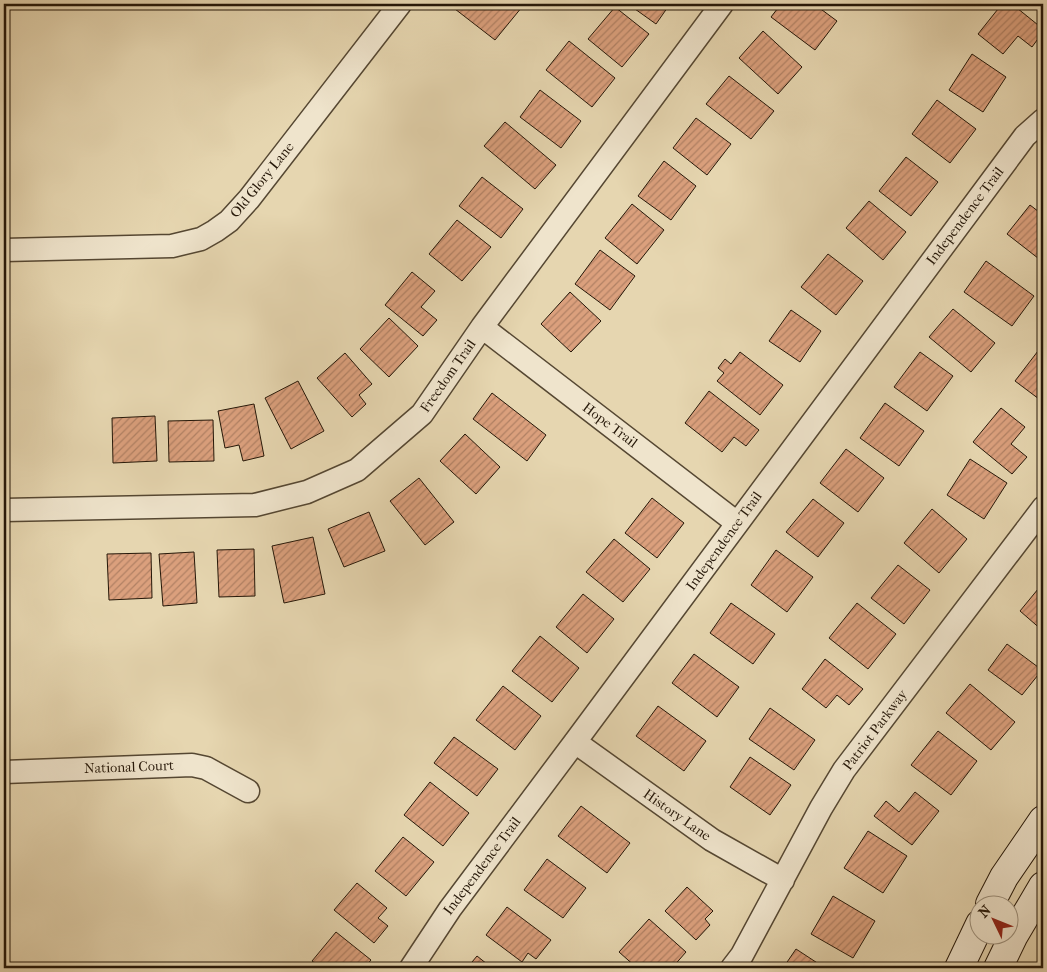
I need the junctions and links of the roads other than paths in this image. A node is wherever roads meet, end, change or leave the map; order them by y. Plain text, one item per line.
1 (400, 4) edge
2 (722, 4) edge
3 (1043, 120) edge
4 (4, 250) edge
5 (482, 327) junction
6 (1043, 508) edge
7 (4, 510) edge
8 (737, 523) junction
9 (575, 742) junction
10 (4, 772) edge
11 (248, 791) dead end
12 (1043, 820) edge
13 (783, 880) junction
14 (1043, 886) edge
15 (995, 894) edge
16 (970, 944) edge
17 (980, 944) edge
18 (411, 968) edge
19 (732, 968) edge
20 (959, 968) edge
21 (976, 968) edge
22 (998, 968) edge

1 - 4 street, Old Glory Lane
2 - 5 street, Freedom Trail
3 - 8 street, Independence Trail
5 - 7 street, Freedom Trail
5 - 8 street, Hope Trail
6 - 13 street, Patriot Parkway
8 - 9 street, Independence Trail
9 - 13 street, History Lane
9 - 18 street, Independence Trail
10 - 11 street, National Court
12 - 15 street
13 - 19 street, Patriot Parkway
14 - 22 street
16 - 20 street
17 - 21 street

